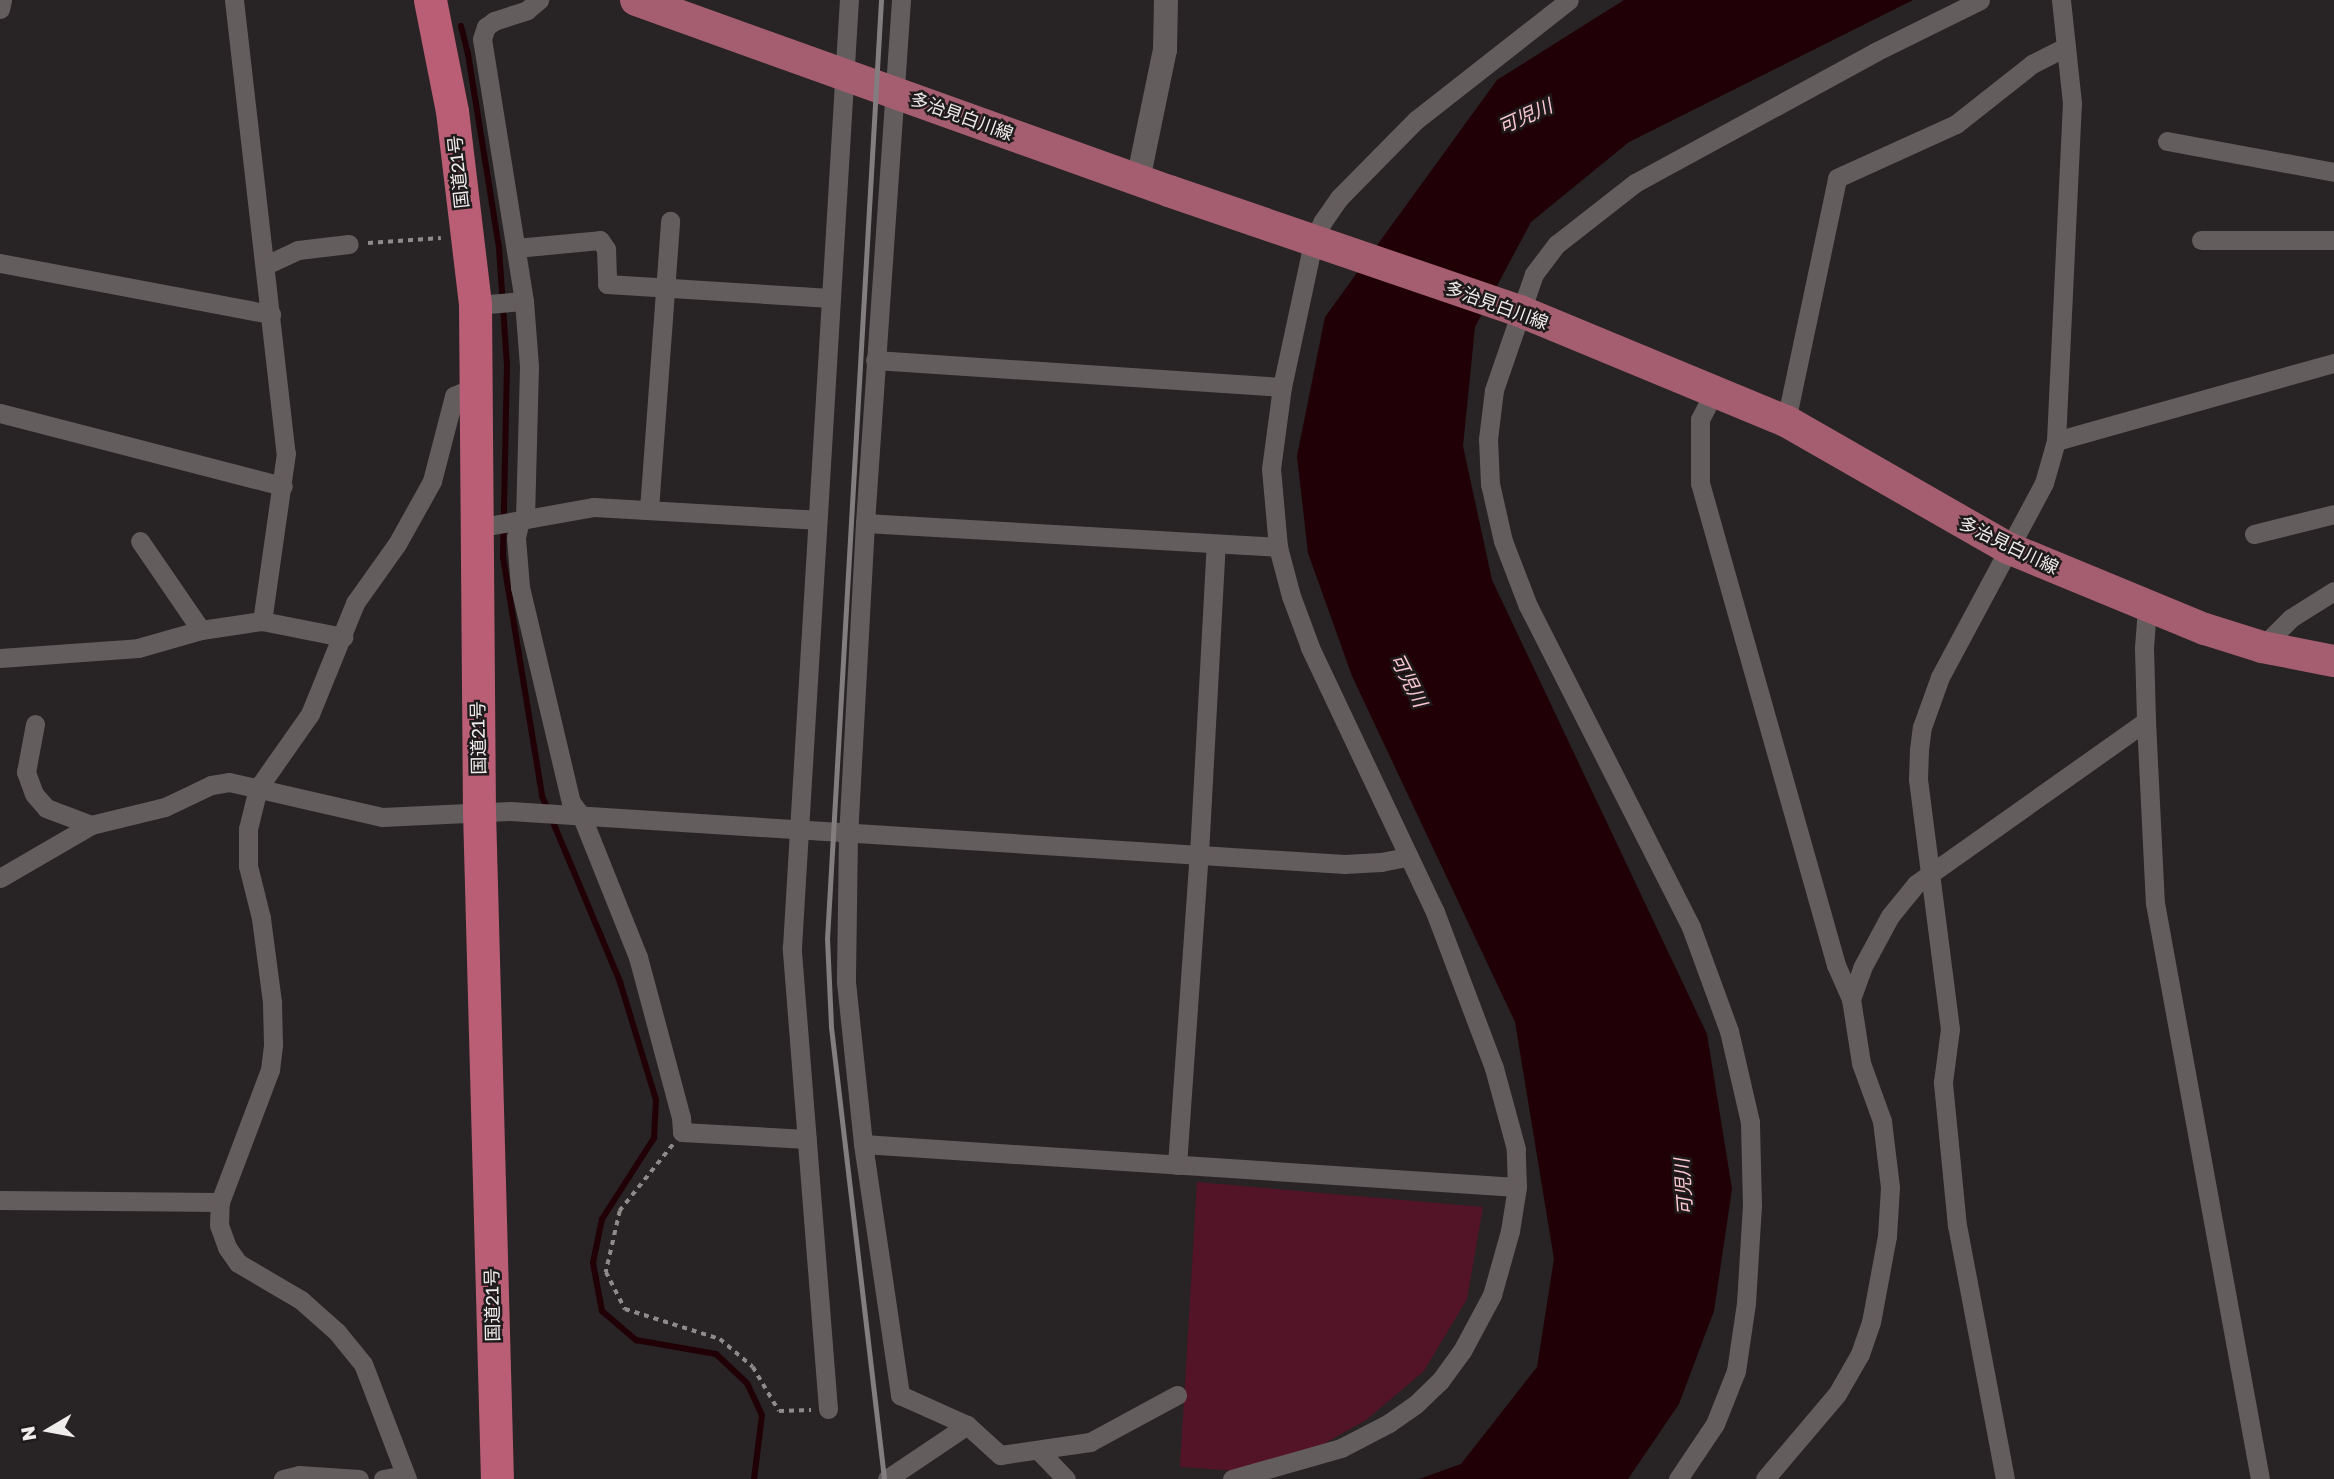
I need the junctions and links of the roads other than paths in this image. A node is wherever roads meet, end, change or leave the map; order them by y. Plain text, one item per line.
1 (2, 0) edge
2 (234, 0) edge
3 (430, 0) edge
4 (539, 0) edge
5 (636, 0) edge
6 (849, 0) edge
7 (901, 0) edge
8 (1167, 0) edge
9 (1569, 0) edge
10 (1980, 0) edge
11 (2061, 0) edge
12 (0, 9) edge
13 (2066, 47) junction
14 (844, 76) junction
15 (897, 92) junction
16 (2167, 141) dead end
17 (2334, 172) edge
18 (1138, 180) junction
19 (670, 221) dead end
20 (2202, 240) dead end
21 (2334, 240) edge
22 (1313, 242) junction
23 (349, 244) road end
24 (516, 248) junction
25 (0, 263) edge
26 (266, 265) junction
27 (665, 287) junction
28 (831, 298) junction
29 (524, 301) junction
30 (475, 305) junction
31 (1520, 311) junction
32 (271, 314) junction
33 (875, 360) junction
34 (2334, 363) edge
35 (475, 386) junction
36 (1282, 387) junction
37 (1715, 390) junction
38 (0, 413) edge
39 (1786, 421) junction
40 (2056, 441) junction
41 (283, 486) junction
42 (649, 509) junction
43 (2334, 514) edge
44 (522, 520) junction
45 (817, 520) junction
46 (865, 523) junction
47 (476, 528) junction
48 (2254, 534) dead end
49 (141, 541) dead end
50 (1216, 544) junction
51 (1278, 547) junction
52 (2008, 548) junction
53 (2334, 590) edge
54 (2147, 607) junction
55 (262, 621) junction
56 (201, 630) junction
57 (343, 637) junction
58 (2262, 647) junction
59 (0, 658) edge
60 (2334, 661) edge
61 (2146, 721) junction
62 (34, 724) dead end
63 (258, 788) junction
64 (479, 811) junction
65 (582, 817) junction
66 (91, 825) junction
67 (798, 829) junction
68 (848, 833) junction
69 (1199, 854) junction
70 (1407, 857) junction
71 (4, 872) edge
72 (1931, 874) junction
73 (1851, 999) junction
74 (807, 1139) junction
75 (863, 1144) junction
76 (1177, 1165) junction
77 (1517, 1187) junction
78 (0, 1200) edge
79 (220, 1202) junction
80 (1177, 1395) dead end
81 (828, 1409) road end
82 (967, 1425) junction
83 (1038, 1450) junction
84 (406, 1477) edge
85 (1767, 1478) edge
86 (283, 1479) edge
87 (359, 1479) edge
88 (383, 1479) edge
89 (496, 1479) edge
90 (887, 1479) edge
91 (1066, 1479) edge
92 (1232, 1479) edge
93 (1678, 1479) edge
94 (2005, 1479) edge
95 (2260, 1479) edge

1 - 12 street
2 - 26 street
3 - 30 highway, 国道21号
4 - 24 street
5 - 14 main road, 多治見白川線
6 - 14 street
7 - 15 street
8 - 18 street
9 - 22 street
10 - 31 street
11 - 13 street
13 - 39 street
13 - 40 street
14 - 15 main road, 多治見白川線
14 - 28 street
15 - 18 main road, 多治見白川線
15 - 33 street
16 - 17 street
18 - 22 main road, 多治見白川線
19 - 27 street
20 - 21 street
22 - 31 main road, 多治見白川線
22 - 36 street
23 - 26 street
24 - 27 street
24 - 29 street
25 - 32 street
26 - 32 street
27 - 28 street
27 - 42 street
28 - 45 street
29 - 30 street
29 - 44 street
30 - 35 highway, 国道21号
31 - 37 main road, 多治見白川線
31 - 93 street
32 - 41 street
33 - 36 street
33 - 46 street
34 - 40 street
35 - 47 highway, 国道21号
35 - 57 street
36 - 51 street
37 - 39 main road, 多治見白川線
37 - 73 street
38 - 41 street
39 - 52 main road, 多治見白川線
40 - 52 street
41 - 55 street
42 - 44 street
42 - 45 street
43 - 48 street
44 - 47 street
44 - 65 street
45 - 67 street
46 - 50 street
46 - 68 street
47 - 64 highway, 国道21号
49 - 56 street
50 - 51 street
50 - 69 street
51 - 70 street
52 - 54 main road, 多治見白川線
52 - 72 street
53 - 58 street
54 - 58 main road, 多治見白川線
54 - 61 street
55 - 56 street
55 - 57 street
56 - 59 street
57 - 63 street
58 - 60 main road, 多治見白川線
61 - 72 street
61 - 95 street
62 - 66 street
63 - 64 street
63 - 66 street
63 - 79 street
64 - 65 street
64 - 89 highway, 国道21号
65 - 67 street
65 - 74 street
66 - 71 street
67 - 68 street
67 - 74 street
68 - 69 street
68 - 75 street
69 - 70 street
69 - 76 street
70 - 77 street
72 - 73 street
72 - 94 street
73 - 85 street
74 - 81 street
75 - 76 street
75 - 82 street
76 - 77 street
77 - 92 street
78 - 79 street
79 - 84 street
80 - 83 street
82 - 83 street
82 - 90 street
83 - 91 street
84 - 88 street
86 - 87 street

